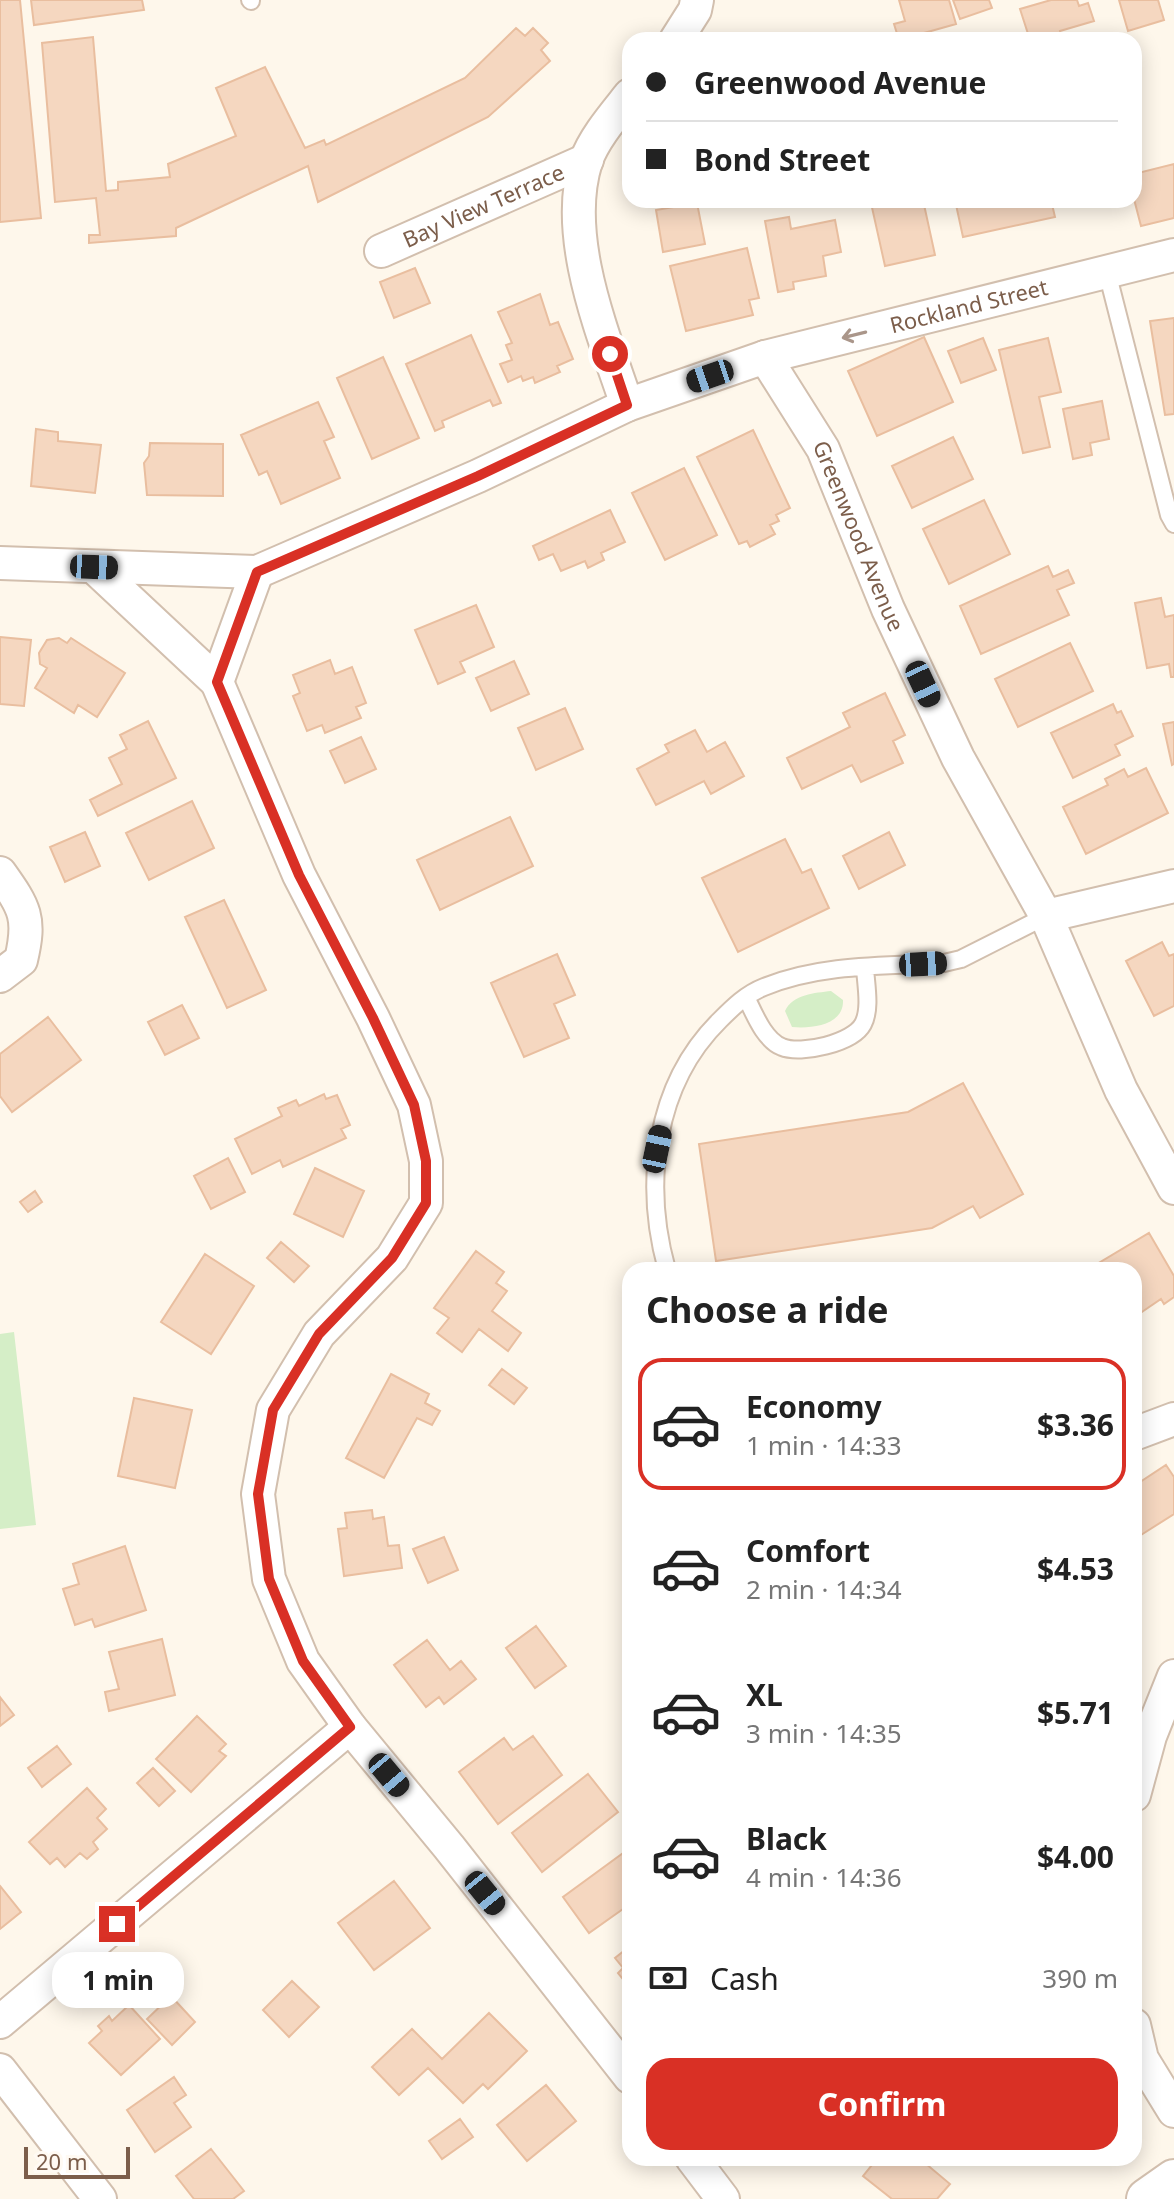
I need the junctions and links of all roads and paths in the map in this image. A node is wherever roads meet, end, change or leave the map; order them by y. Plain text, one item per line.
1 (697, 0) edge
2 (681, 32) edge
3 (622, 107) edge
4 (587, 160) junction
5 (381, 251) dead end
6 (1174, 255) edge
7 (1107, 272) junction
8 (765, 357) junction
9 (627, 405) junction
10 (1174, 524) edge
11 (0, 563) edge
12 (94, 567) junction
13 (257, 572) junction
14 (217, 682) junction
15 (0, 873) edge
16 (1174, 886) edge
17 (1046, 916) junction
18 (865, 968) junction
19 (0, 976) edge
20 (746, 997) junction
21 (1174, 1188) edge
22 (665, 1262) edge
23 (1174, 1419) edge
24 (1142, 1431) edge
25 (1174, 1676) edge
26 (350, 1727) junction
27 (1142, 1766) edge
28 (0, 2022) edge
29 (1142, 2059) edge
30 (622, 2067) edge
31 (0, 2070) edge
32 (1174, 2111) edge
33 (698, 2166) edge
34 (1174, 2180) edge
35 (100, 2199) edge
36 (723, 2199) edge
37 (1147, 2199) edge

1 - 2 street
3 - 4 street
4 - 5 street, Bay View Terrace
4 - 9 street
6 - 7 street, Rockland Street
7 -> 8 street, Rockland Street
7 - 10 lane
8 - 9 street
8 - 17 street, Greenwood Avenue
9 - 13 street
11 - 12 street
12 - 13 street
12 - 14 street
13 - 14 street
14 - 26 street
15 - 19 street
16 - 17 street
17 - 18 lane
17 - 21 street, Greenwood Avenue
18 - 20 lane
18 - 20 lane
20 - 22 lane
23 - 24 street
25 - 27 street
26 - 28 street
26 - 30 street
29 - 32 street
31 - 35 street
33 - 36 street
34 - 37 street

